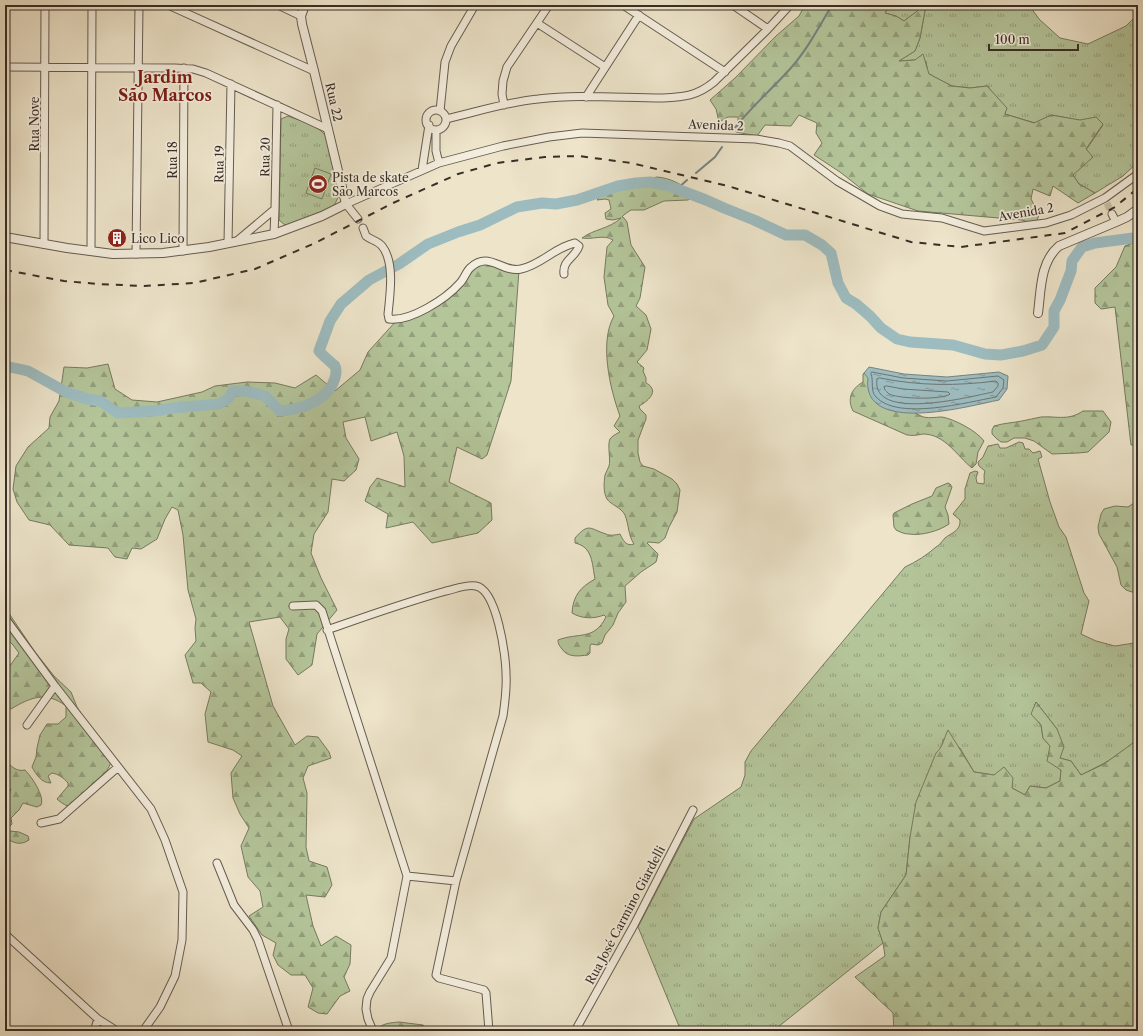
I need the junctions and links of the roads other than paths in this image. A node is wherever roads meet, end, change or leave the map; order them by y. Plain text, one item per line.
1 (45, 5) edge
2 (92, 5) edge
3 (139, 5) edge
4 (168, 5) edge
5 (278, 5) edge
6 (305, 5) edge
7 (475, 5) edge
8 (549, 5) edge
9 (623, 5) edge
10 (733, 5) edge
11 (790, 5) edge
12 (639, 15) junction
13 (301, 16) junction
14 (537, 23) junction
15 (768, 29) junction
16 (605, 66) junction
17 (5, 67) edge
18 (45, 67) junction
19 (92, 67) junction
20 (138, 67) junction
21 (184, 68) junction
22 (314, 71) junction
23 (725, 72) junction
24 (231, 84) junction
25 (586, 97) junction
26 (277, 105) junction
27 (504, 105) junction
28 (440, 111) junction
29 (446, 119) junction
30 (428, 125) junction
31 (328, 128) junction
32 (436, 130) junction
33 (439, 164) junction
34 (422, 170) junction
35 (1138, 174) edge
36 (346, 204) junction
37 (275, 209) junction
38 (1138, 209) edge
39 (1112, 214) tunnel mouth
40 (358, 219) dead end
41 (1116, 222) junction
42 (363, 228) dead end
43 (274, 234) junction
44 (5, 237) edge
45 (233, 242) junction
46 (44, 244) junction
47 (91, 251) junction
48 (183, 251) junction
49 (136, 254) junction
50 (564, 274) dead end
51 (1038, 312) dead end
52 (293, 606) dead end
53 (5, 618) edge
54 (328, 630) junction
55 (55, 686) junction
56 (27, 725) dead end
57 (118, 767) junction
58 (693, 810) dead end
59 (41, 823) dead end
60 (218, 863) dead end
61 (407, 876) junction
62 (456, 881) junction
63 (5, 934) edge
64 (98, 1019) junction
65 (94, 1031) edge
66 (116, 1031) edge
67 (143, 1031) edge
68 (289, 1031) edge
69 (374, 1031) edge
70 (489, 1031) edge
71 (575, 1031) edge

1 - 18 street, Rua Nove
2 - 19 street
3 - 20 street
4 - 22 street
5 - 13 street
6 - 13 street
7 - 28 street
8 - 14 street
9 - 12 street
10 - 15 street
11 - 15 street
12 - 16 street
12 - 23 street
13 - 22 street, Rua 22
14 - 16 street
14 - 27 street
15 - 23 street
16 - 25 street
17 - 18 street
18 - 19 street
18 - 46 street, Rua Nove
19 - 20 street
19 - 47 street
20 - 21 street
20 - 49 street
21 - 24 street
21 - 48 street, Rua 18
22 - 31 street, Rua 22
23 - 25 street
24 - 26 street
24 - 45 street, Rua 19
25 - 27 street
26 - 31 street
26 - 37 street, Rua 20
27 - 29 street
28 - 29 street
28 - 30 street
29 - 32 street
30 - 32 street
30 - 34 street
31 - 36 street, Rua 22
32 - 33 street
33 - 34 street, Avenida 2
33 - 35 street, Avenida 2
34 - 36 street, Avenida 2
36 - 40 street
36 - 43 street, Avenida 2
37 - 43 street, Rua 20
37 - 45 street
38 - 41 street
39 - 41 street
41 - 51 street
42 - 50 street
43 - 45 street, Avenida 2
44 - 46 street, Avenida 2
45 - 48 street, Avenida 2
46 - 47 street, Avenida 2
47 - 49 street, Avenida 2
48 - 49 street, Avenida 2
52 - 54 street
53 - 55 street
54 - 61 street
54 - 62 street
55 - 56 street
55 - 57 street
57 - 59 street
57 - 67 street
58 - 71 street, Rua José Carmino Giardelli
60 - 68 street
61 - 62 street
61 - 69 street
62 - 70 street
63 - 64 street
64 - 65 street
64 - 66 street

